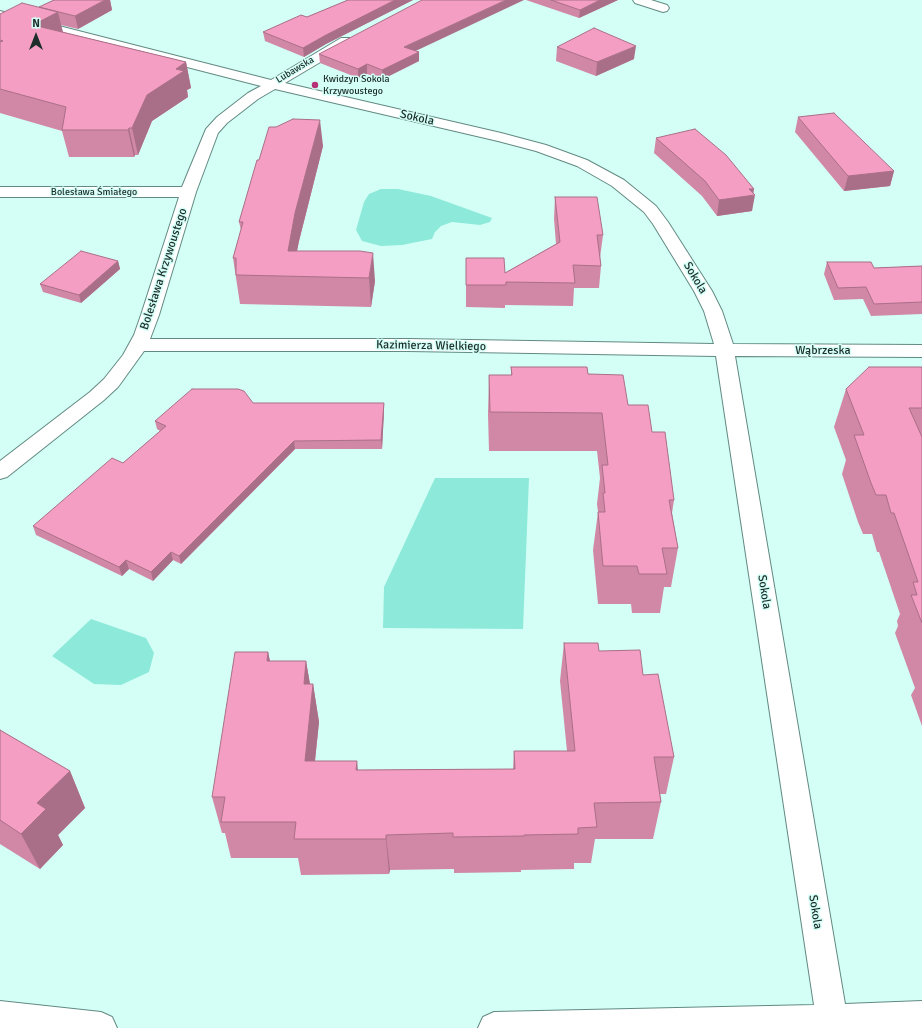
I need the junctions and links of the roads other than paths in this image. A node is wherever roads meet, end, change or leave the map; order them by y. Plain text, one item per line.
1 (639, 0) edge
2 (663, 8) dead end
3 (0, 15) edge
4 (358, 34) edge
5 (271, 84) junction
6 (0, 192) edge
7 (188, 192) junction
8 (137, 345) junction
9 (725, 350) junction
10 (922, 351) edge
11 (0, 472) edge
12 (0, 1017) edge
13 (922, 1017) edge
14 (832, 1024) edge
15 (101, 1028) edge
16 (494, 1028) edge

1 - 2 street
3 - 5 street, Sokola
4 - 5 street, Lubawska
5 - 7 street, Bolesława Krzywoustego
5 - 9 street, Sokola
6 - 7 street, Bolesława Śmiałego
7 - 8 street, Bolesława Krzywoustego
8 - 9 street, Kazimierza Wielkiego
8 - 11 street, Bolesława Krzywoustego
9 - 10 street, Wąbrzeska
9 - 14 street, Sokola
12 - 15 street
13 - 14 street
14 - 16 street

